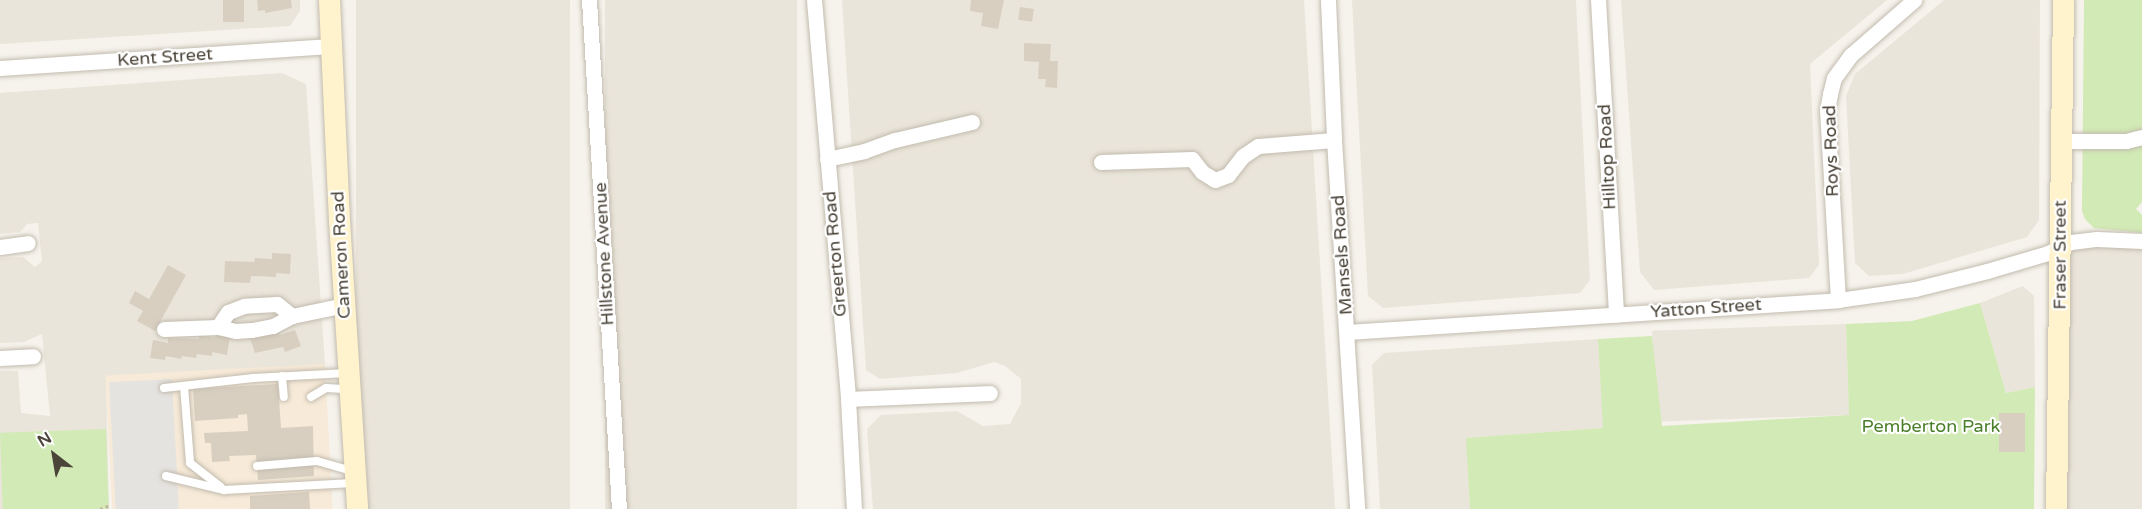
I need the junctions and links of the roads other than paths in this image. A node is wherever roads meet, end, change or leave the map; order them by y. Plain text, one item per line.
1 (329, 0) edge
2 (589, 0) edge
3 (814, 0) edge
4 (1328, 0) edge
5 (1598, 0) edge
6 (1914, 0) edge
7 (2063, 0) edge
8 (330, 46) junction
9 (0, 68) edge
10 (972, 122) dead end
11 (2142, 137) edge
12 (1334, 140) junction
13 (2061, 141) junction
14 (827, 159) junction
15 (1101, 162) dead end
16 (2142, 241) edge
17 (28, 243) dead end
18 (0, 247) edge
19 (2059, 247) junction
20 (1838, 300) junction
21 (344, 305) junction
22 (1616, 314) junction
23 (292, 316) junction
24 (218, 327) junction
25 (164, 330) dead end
26 (1347, 332) junction
27 (33, 356) dead end
28 (0, 358) edge
29 (282, 376) junction
30 (348, 381) junction
31 (184, 386) junction
32 (164, 388) dead end
33 (990, 393) dead end
34 (284, 397) dead end
35 (311, 397) dead end
36 (848, 399) junction
37 (256, 466) dead end
38 (166, 476) dead end
39 (353, 477) junction
40 (224, 490) junction
41 (357, 509) edge
42 (619, 509) edge
43 (854, 509) edge
44 (1357, 509) edge
45 (2056, 509) edge

1 - 8 main road, Cameron Road
2 - 42 street, Hillstone Avenue
3 - 14 street, Greerton Road
4 - 12 street, Mansels Road
5 - 22 street, Hilltop Road
6 - 20 street, Roys Road
7 - 13 main road, Fraser Street
8 - 9 street, Kent Street
8 - 21 main road, Cameron Road
10 - 14 street
11 - 13 street
12 - 15 street
12 - 26 street, Mansels Road
13 - 19 main road, Fraser Street
14 - 36 street, Greerton Road
16 - 19 street, Yatton Street
17 - 18 street
19 - 20 street, Yatton Street
19 - 45 main road, Fraser Street
20 - 22 street, Yatton Street
21 - 23 street
21 - 30 main road, Cameron Road
22 - 26 street, Yatton Street
23 - 24 street
23 - 24 street
24 - 25 street
26 - 44 street, Mansels Road
27 - 28 street
29 - 30 lane
29 - 31 lane
29 - 34 lane
30 - 35 lane
30 - 39 main road, Cameron Road
31 - 32 lane
31 - 40 lane
33 - 36 street
36 - 43 street, Greerton Road
37 - 39 lane
38 - 40 lane
39 - 40 lane
39 - 41 main road, Cameron Road

